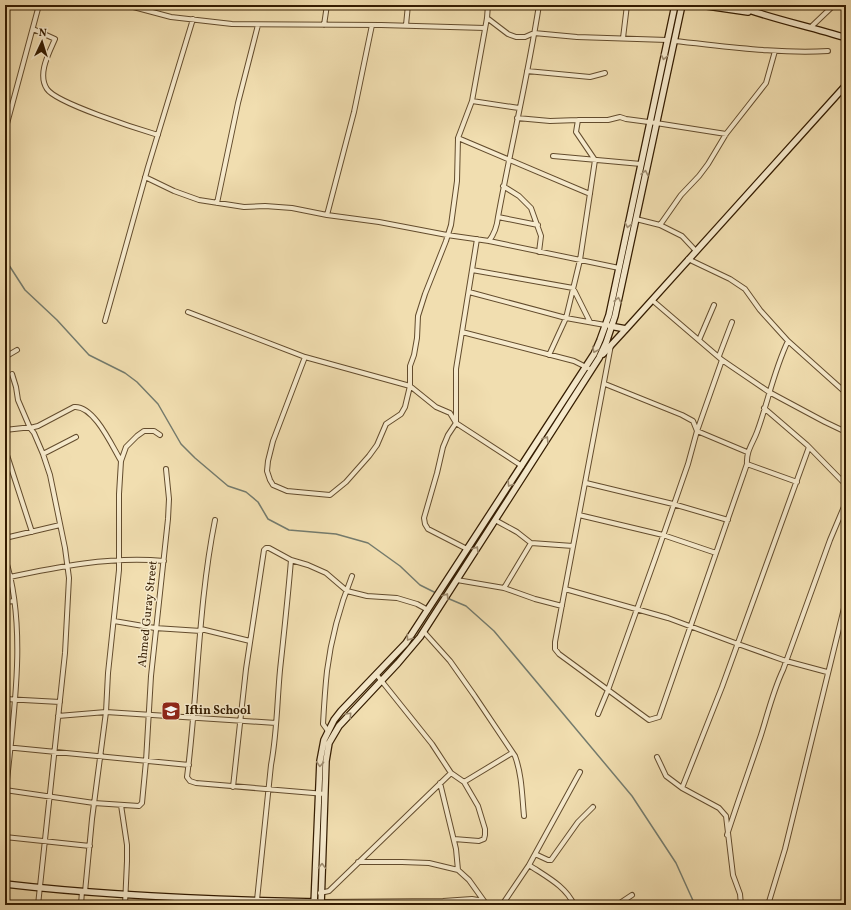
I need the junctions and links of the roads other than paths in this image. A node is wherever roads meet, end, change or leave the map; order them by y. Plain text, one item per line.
1 (39, 5) edge
2 (126, 5) edge
3 (151, 5) edge
4 (327, 5) edge
5 (408, 5) edge
6 (488, 5) edge
7 (539, 5) edge
8 (627, 5) edge
9 (675, 5) edge
10 (682, 5) edge
11 (700, 5) edge
12 (735, 5) edge
13 (834, 5) edge
14 (150, 11) junction
15 (756, 13) junction
16 (487, 18) junction
17 (193, 19) junction
18 (258, 25) junction
19 (324, 25) junction
20 (372, 25) junction
21 (406, 25) junction
22 (811, 27) junction
23 (485, 28) junction
24 (33, 29) junction
25 (534, 32) junction
26 (623, 38) junction
27 (846, 38) edge
28 (667, 40) junction
29 (674, 41) junction
30 (775, 51) junction
31 (828, 51) dead end
32 (526, 70) junction
33 (605, 73) dead end
34 (846, 85) edge
35 (472, 101) junction
36 (519, 108) junction
37 (517, 118) junction
38 (578, 120) junction
39 (653, 122) junction
40 (5, 131) edge
41 (726, 134) junction
42 (158, 135) junction
43 (458, 138) junction
44 (553, 156) dead end
45 (508, 159) junction
46 (595, 160) junction
47 (641, 164) junction
48 (146, 178) junction
49 (503, 186) junction
50 (590, 194) junction
51 (216, 204) junction
52 (326, 215) junction
53 (498, 217) junction
54 (636, 219) junction
55 (538, 226) junction
56 (660, 226) junction
57 (447, 235) junction
58 (477, 239) junction
59 (489, 241) junction
60 (696, 251) junction
61 (539, 252) junction
62 (688, 259) junction
63 (580, 260) junction
64 (619, 268) junction
65 (472, 270) junction
66 (573, 288) junction
67 (469, 292) junction
68 (652, 300) junction
69 (714, 305) dead end
70 (188, 312) dead end
71 (566, 318) junction
72 (105, 321) dead end
73 (590, 322) junction
74 (732, 322) dead end
75 (605, 325) junction
76 (612, 326) junction
77 (626, 329) junction
78 (462, 332) junction
79 (699, 340) junction
80 (788, 341) junction
81 (611, 345) junction
82 (16, 350) dead end
83 (549, 355) junction
84 (719, 356) junction
85 (5, 357) edge
86 (305, 357) junction
87 (599, 358) junction
88 (722, 360) junction
89 (586, 366) junction
90 (591, 370) junction
91 (12, 374) dead end
92 (605, 384) junction
93 (410, 386) junction
94 (769, 392) junction
95 (846, 393) edge
96 (764, 408) junction
97 (456, 423) junction
98 (30, 428) junction
99 (5, 430) edge
100 (697, 431) junction
101 (846, 432) edge
102 (160, 435) dead end
103 (76, 437) dead end
104 (809, 448) junction
105 (5, 449) edge
106 (747, 452) junction
107 (43, 454) junction
108 (121, 461) junction
109 (747, 464) junction
110 (522, 466) junction
111 (166, 469) dead end
112 (797, 482) junction
113 (586, 484) junction
114 (846, 485) edge
115 (846, 502) edge
116 (674, 504) junction
117 (579, 515) junction
118 (215, 520) dead end
119 (495, 520) junction
120 (728, 520) junction
121 (60, 525) junction
122 (32, 532) junction
123 (663, 535) junction
124 (5, 538) edge
125 (531, 543) junction
126 (573, 546) junction
127 (467, 549) junction
128 (716, 553) junction
129 (5, 558) edge
130 (119, 560) junction
131 (291, 560) junction
132 (164, 561) junction
133 (68, 566) junction
134 (352, 576) dead end
135 (11, 577) junction
136 (5, 578) edge
137 (456, 581) junction
138 (504, 588) junction
139 (565, 589) junction
140 (346, 591) junction
141 (846, 600) edge
142 (14, 601) junction
143 (5, 602) edge
144 (562, 606) junction
145 (429, 608) junction
146 (637, 610) junction
147 (114, 621) junction
148 (691, 626) junction
149 (155, 628) junction
150 (201, 630) junction
151 (424, 632) junction
152 (250, 641) junction
153 (738, 644) junction
154 (786, 661) junction
155 (828, 672) junction
156 (376, 674) junction
157 (382, 680) junction
158 (608, 690) junction
159 (5, 699) edge
160 (14, 700) junction
161 (60, 702) junction
162 (106, 712) junction
163 (598, 714) dead end
164 (148, 715) junction
165 (58, 716) junction
166 (193, 718) junction
167 (241, 721) junction
168 (276, 722) junction
169 (328, 731) junction
170 (5, 747) edge
171 (10, 748) junction
172 (55, 752) junction
173 (512, 753) junction
174 (100, 757) junction
175 (656, 757) dead end
176 (146, 761) junction
177 (189, 765) junction
178 (580, 772) dead end
179 (451, 773) junction
180 (464, 782) junction
181 (440, 783) junction
182 (233, 787) junction
183 (682, 788) junction
184 (6, 790) edge
185 (268, 790) junction
186 (322, 794) junction
187 (50, 796) junction
188 (94, 803) junction
189 (121, 805) junction
190 (593, 807) dead end
191 (524, 816) dead end
192 (727, 835) junction
193 (5, 837) edge
194 (454, 839) junction
195 (46, 842) junction
196 (90, 846) junction
197 (535, 854) junction
198 (358, 862) junction
199 (529, 865) junction
200 (458, 870) junction
201 (5, 884) edge
202 (40, 888) junction
203 (84, 891) junction
204 (315, 893) junction
205 (322, 893) junction
206 (125, 895) junction
207 (632, 895) dead end
208 (257, 900) junction
209 (454, 900) junction
210 (178, 902) edge
211 (217, 902) edge
212 (414, 903) edge
213 (485, 903) edge
214 (314, 904) edge
215 (321, 904) edge
216 (38, 905) edge
217 (81, 905) edge
218 (125, 905) edge
219 (454, 905) edge
220 (502, 905) edge
221 (574, 905) edge
222 (617, 905) edge
223 (741, 905) edge
224 (768, 905) edge

1 - 24 street
2 - 14 street
3 - 14 street
4 - 19 street
5 - 21 street
6 - 16 street
7 - 25 street
8 - 26 street
9 - 28 main road
10 - 29 main road
11 - 15 main road
12 - 15 main road
13 - 22 street
14 - 17 street
15 - 22 main road
16 - 23 street
16 - 25 street
17 - 18 street
17 - 42 street
18 - 19 street
18 - 51 street
19 - 20 street
20 - 21 street
20 - 52 street
21 - 23 street
22 - 27 main road
23 - 35 street
24 - 40 street
24 - 42 street
25 - 26 street
25 - 32 street
26 - 28 street
28 -> 39 main road
29 - 30 street
29 - 39 main road
30 - 31 street
30 - 41 street
32 - 33 street
32 - 36 street
34 - 60 main road
35 - 36 street
35 - 43 street
36 - 37 street
37 - 38 street
37 - 45 street
38 - 39 street
38 - 46 street
39 - 41 street
39 - 47 main road
54 -> 39 main road
41 - 56 street
42 - 48 street
43 - 45 street
43 - 57 street
44 - 46 street
45 - 49 street
45 - 50 street
46 - 47 street
46 - 50 street
47 -> 64 main road
48 - 51 street
48 - 72 street
49 - 53 street
49 - 55 street
50 - 63 street
51 - 52 street
52 - 57 street
53 - 55 street
53 - 59 street
54 - 56 street
76 -> 54 main road
55 - 61 street
56 - 60 street
57 - 58 street
57 - 93 street
58 - 59 street
58 - 65 street
59 - 61 street
60 - 62 main road
61 - 63 street
62 - 68 main road
62 - 80 street
63 - 64 street
63 - 66 street
64 - 75 main road
65 - 66 street
65 - 67 street
66 - 71 street
66 - 73 street
67 - 71 street
67 - 78 street
68 - 77 main road
68 - 79 street
69 - 79 street
70 - 86 street
71 - 73 street
71 - 83 street
73 - 75 street
74 - 84 street
75 - 76 main road
75 -> 89 main road
76 - 77 main road
76 - 87 main road
77 - 81 main road
78 - 83 street
78 - 97 street
79 - 84 street
80 - 94 street
80 - 95 street
81 - 87 main road
81 - 92 street
82 - 85 street
83 - 89 street
84 - 88 street
86 - 93 street
86 - 93 street
87 - 90 main road
88 - 94 street
88 - 100 street
89 - 90 street
89 - 110 main road
119 -> 90 main road
91 - 98 street
92 - 100 street
92 - 113 street
93 - 97 street
94 - 96 street
94 - 101 street
96 - 104 street
96 - 106 street
97 - 110 street
97 - 127 street
98 - 99 street
98 - 107 street
98 - 108 street
100 - 106 street
100 - 116 street
102 - 108 street
103 - 107 street
104 - 112 street
104 - 114 street
105 - 122 street
106 - 109 street
107 - 121 street
108 - 130 street
109 - 112 street
109 - 120 street
110 -> 127 main road
111 - 132 street, Ahmed Guray Street
112 - 153 street
113 - 116 street
113 - 117 street
115 - 154 street
116 - 120 street
116 - 123 street
117 - 123 street
117 - 126 street
118 - 150 street
119 - 125 street
137 -> 119 main road
120 - 128 street
121 - 122 street
121 - 133 street
122 - 124 street
123 - 128 street
123 - 146 street
125 - 126 street
125 - 138 street
126 - 139 street
127 - 145 main road
128 - 148 street
129 - 135 street
130 - 132 street
130 - 133 street
130 - 147 street
131 - 140 street
131 - 152 street
131 - 168 street
132 - 149 street, Ahmed Guray Street
133 - 135 street
133 - 161 street
134 - 140 street
135 - 136 street
135 - 142 street
137 - 138 street
151 -> 137 main road
138 - 144 street
139 - 144 street
139 - 146 street
140 - 145 street
140 - 169 street
141 - 155 street
142 - 143 street
142 - 160 street
144 - 158 street
145 -> 156 main road
146 - 148 street
146 - 158 street
147 - 149 street
147 - 162 street
148 - 153 street
148 - 158 street
149 - 150 street
149 - 164 street, Ahmed Guray Street
150 - 152 street
150 - 166 street
151 - 157 main road
151 - 173 street
152 - 167 street
153 - 154 street
153 - 183 street
154 - 155 street
154 - 192 street
155 - 224 street
156 - 157 street
156 - 169 main road
157 - 179 street
186 -> 157 main road
158 - 163 street
159 - 160 street
160 - 161 street
160 - 171 street
161 - 165 street
162 - 164 street
162 - 165 street
162 - 174 street
164 - 166 street
164 - 176 street, Ahmed Guray Street
165 - 172 street
166 - 167 street
166 - 177 street
167 - 168 street
167 - 182 street
168 - 185 street
169 -> 186 main road
170 - 171 street
171 - 172 street
171 - 184 street
172 - 174 street
172 - 187 street
173 - 180 street
173 - 191 street
174 - 176 street
174 - 188 street
175 - 183 street
176 - 177 street
176 - 189 street, Ahmed Guray Street
177 - 182 street
178 - 197 street
179 - 180 street
179 - 181 street
180 - 194 street
181 - 194 street
181 - 198 street
182 - 185 street
183 - 192 street
184 - 187 street
185 - 186 street
185 - 208 street
186 - 204 main road
205 -> 186 main road
187 - 188 street
187 - 195 street
188 - 189 street
188 - 196 street
189 - 206 street
190 - 197 street
192 - 223 street
193 - 195 street
194 - 200 street
195 - 196 street
195 - 202 street
196 - 203 street
197 - 199 street
198 - 200 street
198 - 205 street
199 - 220 street
199 - 221 street
200 - 213 street
201 - 202 main road
202 - 203 main road
202 - 216 street
203 - 206 main road
203 - 217 street
204 - 205 street
204 - 214 main road
205 - 215 main road
206 - 210 main road
206 - 218 street
207 - 222 street
208 - 211 main road
208 - 214 main road
209 - 212 street
209 - 213 street
209 - 219 street
210 - 211 main road
212 - 215 street
214 - 215 main road

